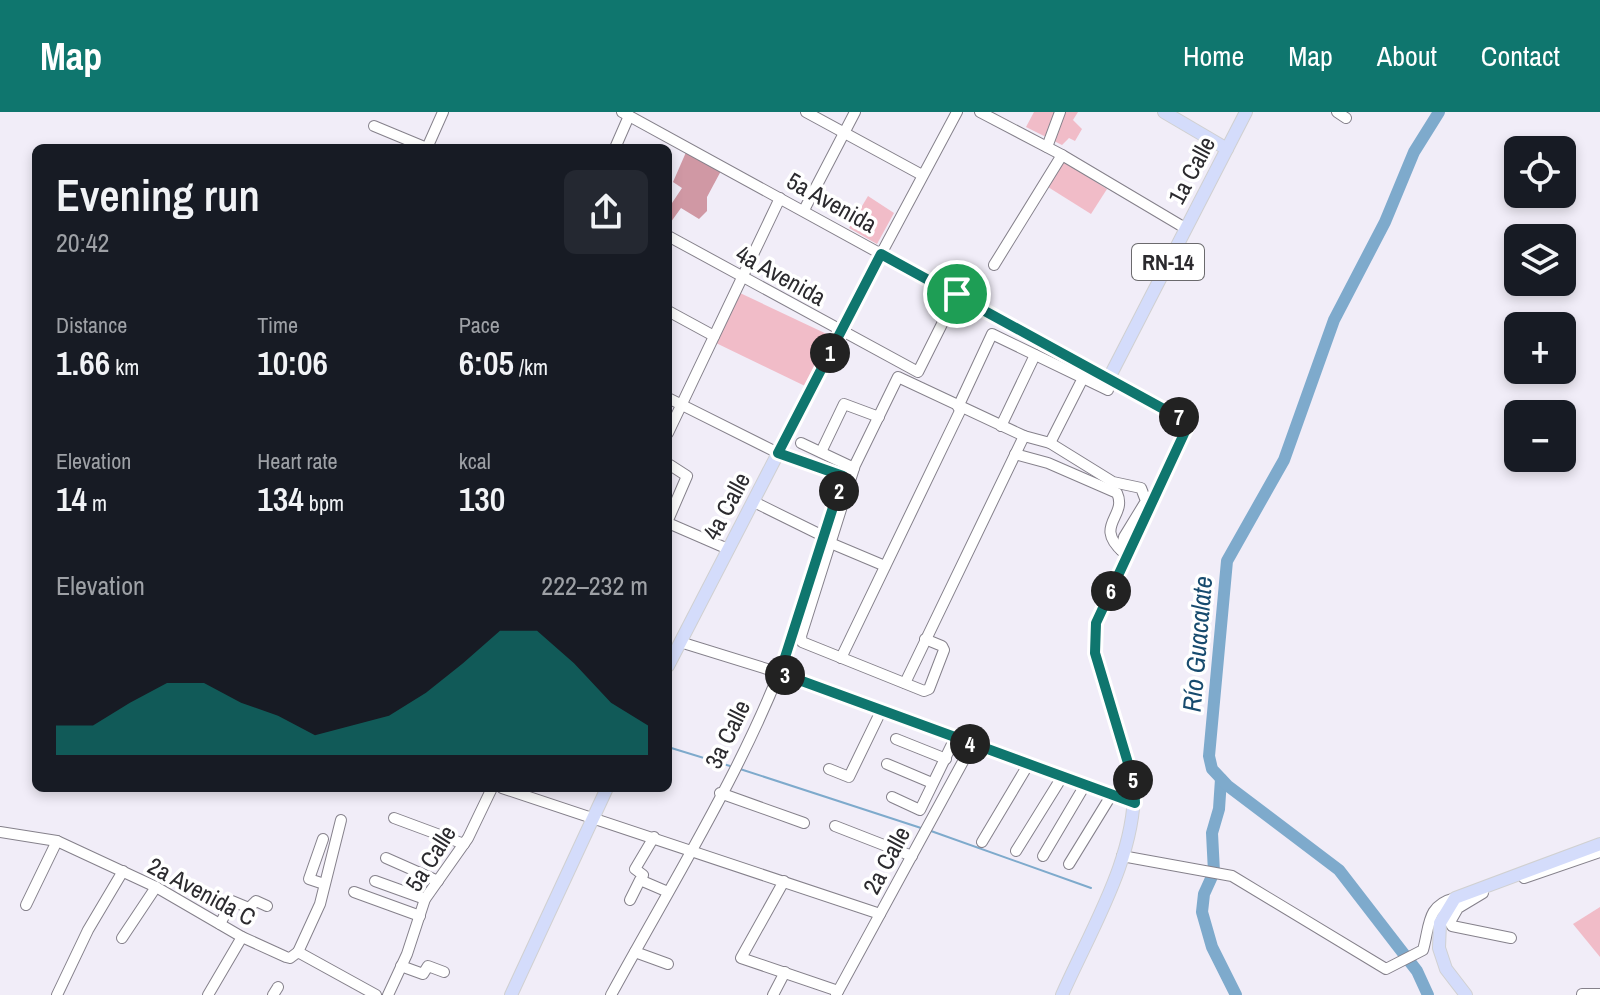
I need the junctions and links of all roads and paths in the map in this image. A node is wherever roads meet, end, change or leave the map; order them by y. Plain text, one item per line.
1 (806, 112) edge
2 (855, 112) edge
3 (957, 112) edge
4 (980, 112) edge
5 (1060, 112) edge
6 (1164, 112) edge
7 (1246, 112) edge
8 (440, 113) edge
9 (624, 113) edge
10 (374, 126) dead end
11 (844, 133) junction
12 (417, 144) edge
13 (428, 144) edge
14 (616, 144) edge
15 (1047, 147) junction
16 (1227, 149) junction
17 (1062, 155) junction
18 (922, 175) junction
19 (780, 198) junction
20 (804, 210) junction
21 (1185, 228) junction
22 (672, 238) edge
23 (881, 254) junction
24 (994, 265) dead end
25 (744, 277) junction
26 (957, 294) junction
27 (672, 313) edge
28 (841, 331) junction
29 (714, 336) junction
30 (1035, 355) junction
31 (1083, 378) junction
32 (1109, 383) junction
33 (672, 400) edge
34 (681, 404) junction
35 (960, 408) junction
36 (879, 417) junction
37 (672, 424) edge
38 (1001, 426) junction
39 (1024, 436) junction
40 (801, 443) dead end
41 (1053, 444) junction
42 (821, 452) junction
43 (778, 453) junction
44 (1015, 454) junction
45 (1048, 463) junction
46 (672, 466) edge
47 (854, 468) junction
48 (754, 502) junction
49 (672, 512) edge
50 (672, 524) edge
51 (826, 539) junction
52 (728, 549) junction
53 (1124, 553) junction
54 (885, 566) junction
55 (925, 639) junction
56 (675, 645) edge
57 (841, 658) junction
58 (780, 673) junction
59 (905, 683) junction
60 (881, 711) junction
61 (955, 738) junction
62 (896, 739) dead end
63 (972, 745) junction
64 (946, 759) junction
65 (887, 764) dead end
66 (1028, 765) junction
67 (829, 769) dead end
68 (1062, 777) junction
69 (932, 783) junction
70 (1085, 785) junction
71 (490, 792) edge
72 (515, 792) edge
73 (605, 792) edge
74 (720, 793) junction
75 (1112, 794) junction
76 (892, 797) dead end
77 (1134, 805) junction
78 (593, 816) junction
79 (394, 818) dead end
80 (341, 820) dead end
81 (804, 823) dead end
82 (835, 826) dead end
83 (0, 832) edge
84 (654, 837) junction
85 (323, 839) dead end
86 (57, 841) junction
87 (982, 842) dead end
88 (464, 844) junction
89 (1600, 844) edge
90 (691, 850) junction
91 (1016, 851) dead end
92 (1600, 852) edge
93 (912, 856) junction
94 (1043, 856) dead end
95 (1122, 856) junction
96 (386, 858) dead end
97 (1069, 864) dead end
98 (123, 871) junction
99 (1508, 880) junction
100 (375, 881) dead end
101 (438, 881) junction
102 (641, 881) junction
103 (784, 881) junction
104 (324, 884) junction
105 (156, 887) junction
106 (354, 892) dead end
107 (668, 892) junction
108 (1455, 898) junction
109 (425, 899) junction
110 (630, 900) dead end
111 (26, 905) dead end
112 (267, 906) dead end
113 (880, 914) junction
114 (420, 916) junction
115 (220, 924) junction
116 (242, 937) junction
117 (122, 938) dead end
118 (1511, 938) dead end
119 (298, 952) junction
120 (635, 952) junction
121 (668, 964) dead end
122 (401, 966) junction
123 (444, 972) dead end
124 (785, 972) junction
125 (837, 993) edge
126 (1582, 994) edge
127 (1600, 994) edge
128 (57, 995) edge
129 (208, 995) edge
130 (376, 995) edge
131 (388, 995) edge
132 (511, 995) edge
133 (611, 995) edge
134 (773, 995) edge
135 (1062, 995) edge
136 (1466, 995) edge

1 - 11 street
2 - 11 street
3 - 18 street, 4a Calle
4 - 15 street
5 - 15 street
6 - 16 main road
7 - 16 main road, 1a Calle / RN-14
8 - 13 street
9 - 14 street
9 - 19 street, 5a Avenida
10 - 12 street
11 - 18 street
11 - 20 street
15 - 17 street
16 - 21 main road, 1a Calle / RN-14
17 - 21 street
17 - 24 street
18 - 23 street, 4a Calle
19 - 20 street, 5a Avenida
19 - 25 street
20 - 23 street, 5a Avenida
21 - 32 main road, 1a Calle / RN-14
22 - 25 street, 4a Avenida
23 - 26 main road, 5a Avenida
23 - 28 main road, 4a Calle
25 - 28 street, 4a Avenida
25 - 29 street
26 - 28 street, 4a Avenida
26 - 32 main road, 5a Avenida
27 - 29 street
28 - 43 main road, 4a Calle
29 - 34 street
30 - 31 street
30 - 35 street
30 - 38 street
31 - 32 street
31 - 41 street
32 - 53 main road, 5a Avenida
33 - 34 street
34 - 37 street
34 - 43 street
35 - 36 street, 3a Calle
35 - 38 street
35 - 54 street
36 - 42 street
36 - 47 street, 3a Calle
38 - 39 street
39 - 41 street
39 - 44 street
40 - 42 street
41 - 45 street
41 - 53 street
42 - 47 street
43 - 48 main road, 4a Calle
43 - 51 street, 3a Calle
44 - 45 street
44 - 55 street
45 - 53 street
46 - 49 street
47 - 51 street, 3a Calle
48 - 51 street
48 - 52 main road, 4a Calle
50 - 52 street
51 - 54 street
51 - 57 street
51 - 58 street, 3a Calle
52 - 56 main road, 4a Calle
53 - 77 main road
54 - 57 street
55 - 59 street
55 - 59 street
56 - 58 street
57 - 59 street
58 - 60 street
58 - 74 street, 3a Calle
60 - 61 street
60 - 67 street
61 - 63 street
61 - 64 street
62 - 64 street
63 - 66 street
63 - 93 street, 2a Calle
64 - 69 street
65 - 69 street
66 - 68 street
66 - 87 street
68 - 70 street
68 - 91 street
69 - 76 street
70 - 75 street
70 - 94 street
71 - 88 street, 5a Calle
72 - 78 street
73 - 78 main road
74 - 81 street
74 - 90 street, 3a Calle
75 - 77 street
75 - 97 street
77 - 95 main road
78 - 84 street
78 - 132 main road
79 - 88 street
80 - 104 street
82 - 93 street
83 - 86 street, 2a Avenida C
84 - 90 street
84 - 102 street
85 - 104 street
86 - 98 street, 2a Avenida C
86 - 111 street
88 - 101 street, 5a Calle
89 - 99 main road
90 - 103 street
90 - 107 street, 3a Calle
92 - 99 street
93 - 113 street, 2a Calle
95 - 108 street
95 - 135 main road
96 - 101 street
98 - 105 street, 2a Avenida C
98 - 128 street
99 - 108 main road
99 - 118 street
100 - 109 street
101 - 109 street, 5a Calle
102 - 107 street
102 - 110 street
103 - 113 street
103 - 124 street
104 - 119 street
105 - 115 street, 2a Avenida C
105 - 117 street
106 - 114 street
107 - 120 street, 3a Calle
108 - 136 main road
109 - 114 street, 5a Calle
112 - 115 street
113 - 125 street, 2a Calle
114 - 122 street, 5a Calle
115 - 116 street, 2a Avenida C
116 - 119 street, 2a Avenida C
116 - 129 street
119 - 130 street, 2a Avenida C
120 - 121 street
120 - 133 street, 3a Calle
122 - 123 street
122 - 131 street, 5a Calle
124 - 125 street
124 - 134 street
126 - 127 street

